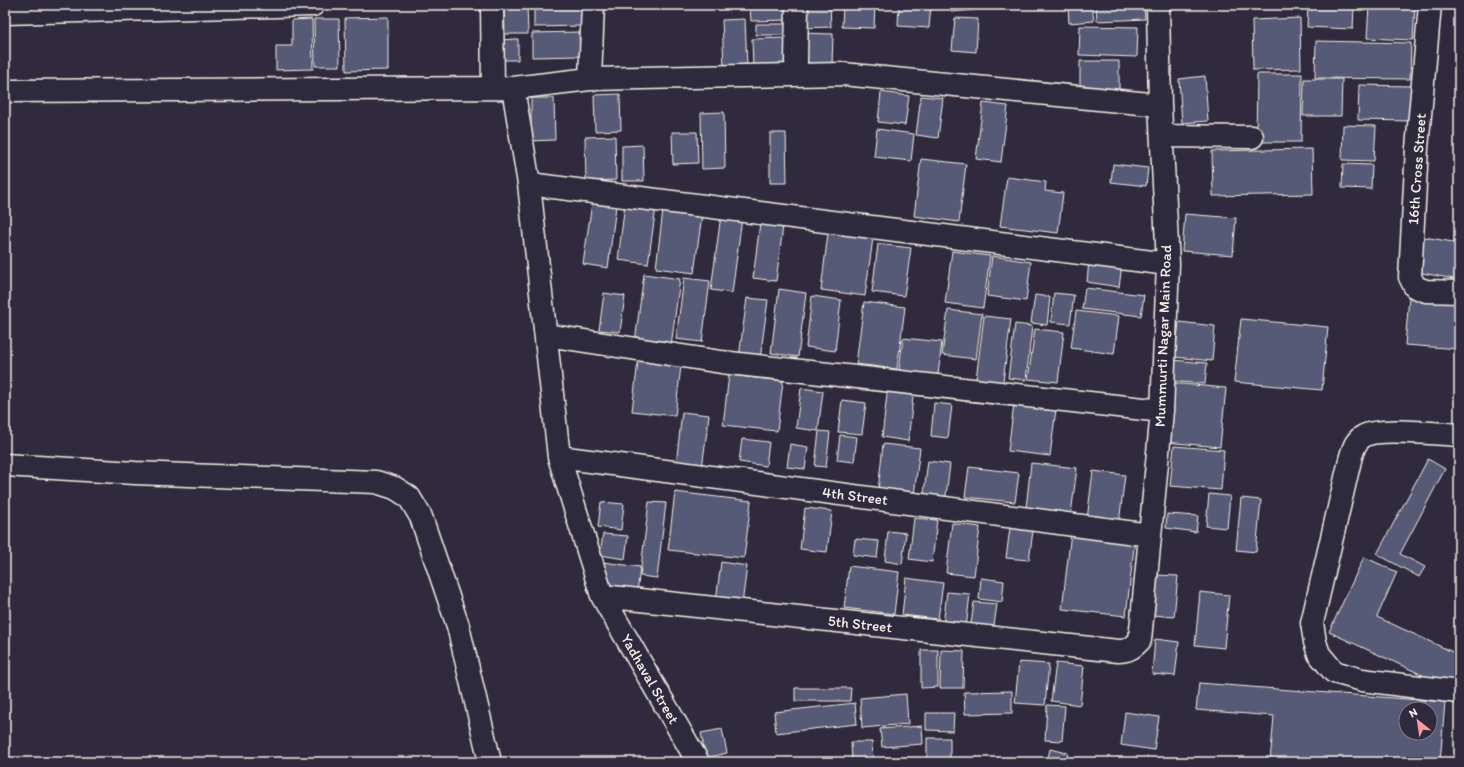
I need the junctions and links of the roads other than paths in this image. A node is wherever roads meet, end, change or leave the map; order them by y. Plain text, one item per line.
1 (313, 5) edge
2 (492, 5) edge
3 (593, 5) edge
4 (797, 5) edge
5 (1158, 5) edge
6 (1430, 5) edge
7 (5, 13) edge
8 (796, 62) dead end
9 (590, 79) junction
10 (503, 88) junction
11 (5, 91) edge
12 (1160, 105) junction
13 (1162, 136) junction
14 (1252, 137) dead end
15 (529, 184) junction
16 (1168, 264) junction
17 (1459, 292) edge
18 (546, 335) junction
19 (1162, 411) junction
20 (1459, 435) edge
21 (559, 458) junction
22 (5, 465) edge
23 (1150, 535) junction
24 (602, 596) junction
25 (1118, 652) joint
26 (1459, 692) edge
27 (490, 762) edge
28 (698, 762) edge

1 - 7 street
2 - 10 street, Yadhaval Street
3 - 9 street
4 - 8 street
5 - 12 street, Mummurti Nagar Main Road
6 - 17 street, 16th Cross Street
9 - 10 street
9 - 12 street
10 - 11 street
10 - 15 street, Yadhaval Street
12 - 13 street, Mummurti Nagar Main Road
13 - 14 street
13 - 16 street, Mummurti Nagar Main Road
15 - 16 street
15 - 18 street, Yadhaval Street
16 - 19 street, Mummurti Nagar Main Road
18 - 19 street
18 - 21 street, Yadhaval Street
19 - 23 street, Mummurti Nagar Main Road
20 - 26 street
21 - 23 street, 4th Street
21 - 24 street, Yadhaval Street
22 - 27 street
23 - 25 street, Mummurti Nagar Main Road
24 - 25 street, 5th Street
24 - 28 street, Yadhaval Street

